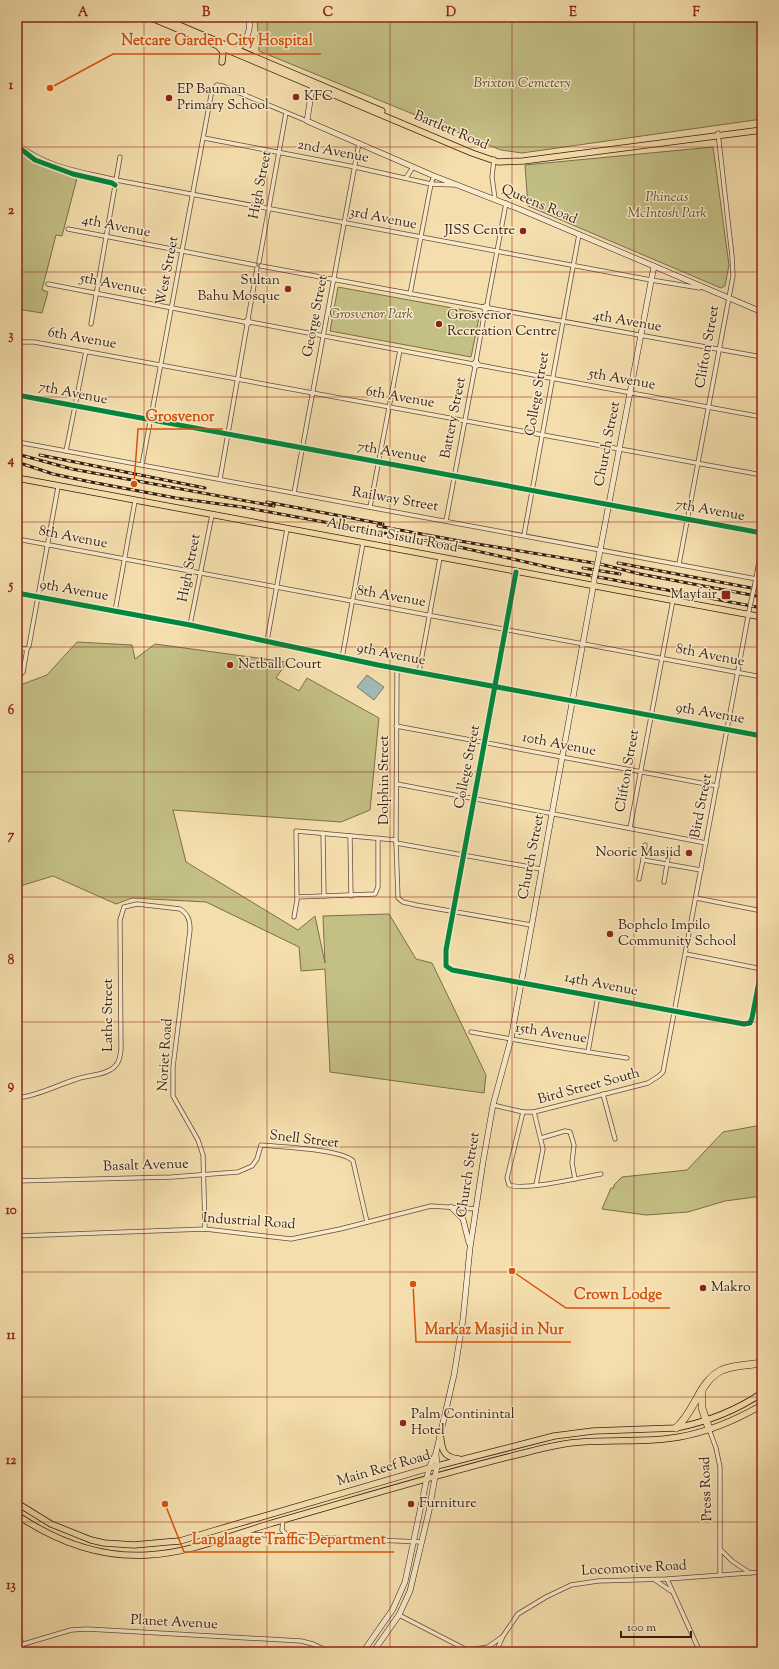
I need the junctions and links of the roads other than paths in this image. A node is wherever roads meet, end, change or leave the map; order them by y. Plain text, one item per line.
1 (149, 17) edge
2 (160, 17) edge
3 (248, 17) edge
4 (219, 47) junction
5 (238, 49) junction
6 (233, 53) junction
7 (222, 62) dead end
8 (312, 84) junction
9 (220, 85) joint
10 (286, 113) junction
11 (307, 121) junction
12 (762, 127) edge
13 (762, 130) edge
14 (718, 134) junction
15 (204, 138) junction
16 (359, 143) junction
17 (17, 144) edge
18 (279, 152) junction
19 (120, 157) dead end
20 (493, 160) junction
21 (355, 167) junction
22 (413, 167) junction
23 (434, 176) junction
24 (406, 178) junction
25 (116, 180) junction
26 (431, 184) junction
27 (458, 185) junction
28 (193, 195) junction
29 (495, 199) junction
30 (506, 203) junction
31 (268, 209) junction
32 (344, 223) junction
33 (68, 230) dead end
34 (578, 234) junction
35 (106, 237) junction
36 (421, 237) junction
37 (182, 251) junction
38 (497, 252) junction
39 (260, 264) junction
40 (573, 265) junction
41 (256, 266) junction
42 (654, 266) junction
43 (334, 279) junction
44 (651, 280) junction
45 (48, 284) dead end
46 (705, 288) junction
47 (96, 293) junction
48 (410, 294) junction
49 (729, 297) junction
50 (172, 308) junction
51 (486, 308) junction
52 (762, 312) edge
53 (562, 321) junction
54 (247, 322) junction
55 (91, 324) dead end
56 (324, 336) junction
57 (641, 336) junction
58 (23, 342) dead end
59 (400, 350) junction
60 (719, 350) junction
61 (86, 351) junction
62 (762, 357) edge
63 (476, 364) junction
64 (161, 365) junction
65 (552, 378) junction
66 (237, 379) junction
67 (630, 392) junction
68 (313, 393) junction
69 (17, 395) edge
70 (74, 407) junction
71 (389, 407) junction
72 (708, 407) junction
73 (762, 417) edge
74 (151, 421) junction
75 (465, 421) junction
76 (228, 435) junction
77 (542, 435) junction
78 (23, 443) dead end
79 (302, 449) junction
80 (619, 449) junction
81 (66, 451) junction
82 (378, 462) junction
83 (698, 463) junction
84 (142, 465) junction
85 (762, 475) edge
86 (454, 476) junction
87 (17, 478) edge
88 (220, 479) junction
89 (58, 487) junction
90 (532, 491) junction
91 (294, 493) junction
92 (135, 501) junction
93 (608, 505) junction
94 (370, 507) junction
95 (212, 515) junction
96 (688, 519) junction
97 (446, 521) junction
98 (288, 529) junction
99 (762, 533) edge
100 (524, 535) junction
101 (17, 539) edge
102 (364, 543) junction
103 (762, 544) edge
104 (49, 545) junction
105 (599, 553) junction
106 (440, 558) junction
107 (125, 559) junction
108 (679, 564) junction
109 (516, 572) junction
110 (201, 573) junction
111 (756, 578) junction
112 (762, 580) edge
113 (594, 583) junction
114 (277, 587) junction
115 (17, 593) edge
116 (39, 597) junction
117 (672, 600) junction
118 (353, 601) junction
119 (115, 611) junction
120 (429, 615) junction
121 (749, 615) junction
122 (762, 617) edge
123 (190, 625) junction
124 (506, 630) junction
125 (267, 641) junction
126 (583, 643) junction
127 (17, 648) edge
128 (27, 649) junction
129 (342, 658) junction
130 (662, 658) junction
131 (397, 668) junction
132 (419, 672) junction
133 (738, 672) junction
134 (762, 677) edge
135 (17, 678) edge
136 (495, 686) junction
137 (573, 700) junction
138 (651, 715) junction
139 (396, 726) junction
140 (727, 730) junction
141 (762, 736) edge
142 (484, 743) junction
143 (562, 757) junction
144 (640, 772) junction
145 (397, 784) junction
146 (717, 786) junction
147 (474, 798) junction
148 (552, 813) junction
149 (630, 828) junction
150 (323, 833) junction
151 (350, 836) junction
152 (378, 838) junction
153 (396, 842) junction
154 (706, 843) junction
155 (645, 845) dead end
156 (669, 852) dead end
157 (463, 855) junction
158 (643, 860) junction
159 (667, 865) junction
160 (541, 869) junction
161 (702, 870) junction
162 (639, 879) dead end
163 (664, 882) dead end
164 (324, 896) junction
165 (351, 896) junction
166 (297, 897) junction
167 (696, 898) junction
168 (762, 911) edge
169 (453, 912) junction
170 (294, 917) dead end
171 (190, 923) joint
172 (531, 925) junction
173 (686, 954) junction
174 (446, 966) joint
175 (762, 968) edge
176 (522, 982) junction
177 (598, 996) junction
178 (675, 1012) junction
179 (471, 1032) dead end
180 (511, 1039) junction
181 (588, 1052) junction
182 (627, 1058) dead end
183 (663, 1072) joint
184 (603, 1094) junction
185 (17, 1098) edge
186 (493, 1105) junction
187 (523, 1112) junction
188 (534, 1112) junction
189 (541, 1138) junction
190 (615, 1139) dead end
191 (261, 1145) joint
192 (601, 1174) dead end
193 (204, 1175) junction
194 (575, 1179) junction
195 (17, 1181) edge
196 (536, 1185) junction
197 (451, 1207) junction
198 (476, 1209) junction
199 (367, 1222) junction
200 (206, 1229) junction
201 (17, 1236) edge
202 (470, 1248) junction
203 (762, 1363) edge
204 (702, 1390) junction
205 (762, 1392) edge
206 (762, 1405) edge
207 (706, 1420) junction
208 (676, 1428) junction
209 (709, 1429) junction
210 (440, 1432) junction
211 (436, 1453) junction
212 (463, 1460) junction
213 (437, 1466) junction
214 (429, 1468) junction
215 (435, 1477) junction
216 (428, 1479) junction
217 (17, 1503) edge
218 (17, 1515) edge
219 (264, 1516) junction
220 (283, 1520) junction
221 (267, 1525) junction
222 (239, 1534) junction
223 (289, 1537) junction
224 (413, 1541) junction
225 (421, 1542) junction
226 (720, 1549) junction
227 (762, 1572) edge
228 (750, 1573) junction
229 (720, 1575) junction
230 (653, 1579) junction
231 (667, 1579) junction
232 (672, 1591) junction
233 (399, 1616) junction
234 (17, 1628) edge
235 (503, 1636) junction
236 (22, 1645) junction
237 (17, 1646) edge
238 (466, 1650) junction
239 (24, 1652) edge
240 (330, 1652) edge
241 (363, 1652) edge
242 (374, 1652) edge
243 (471, 1652) edge
244 (496, 1652) edge
245 (700, 1652) edge

1 - 4 main road, Bartlett Road
2 - 5 main road, Bartlett Road
3 - 5 main road
4 - 6 main road, Bartlett Road
4 - 7 main road
5 - 6 main road
5 - 8 main road, Bartlett Road
6 - 8 main road, Bartlett Road
8 - 11 main road
8 - 20 main road, Bartlett Road
9 - 10 street, Queens Road
9 - 15 street, West Street
10 - 11 street, Queens Road
10 - 18 street, High Street
11 - 16 main road, Queens Road
12 - 14 main road, Bartlett Road
13 - 14 main road, Bartlett Road
14 - 20 main road, Bartlett Road
14 - 49 street, Clifton Street
15 - 18 street, 2nd Avenue
15 - 28 street, West Street
16 - 21 street, George Street
16 - 22 main road, Queens Road
17 - 25 street, 3rd Avenue
18 - 21 street, 2nd Avenue
18 - 31 street, High Street
19 - 25 street
20 - 29 street
21 - 24 street, 2nd Avenue
21 - 32 street, George Street
22 - 23 main road, Queens Road
22 - 24 street
23 - 26 street
23 - 27 main road, Queens Road
24 - 26 street, 2nd Avenue
25 - 28 street, 3rd Avenue
25 - 35 street
26 - 27 street, 2nd Avenue
26 - 36 street
27 - 29 main road, Queens Road
28 - 31 street, 3rd Avenue
28 - 37 street, West Street
29 - 30 main road, Queens Road
30 - 34 main road, Queens Road
30 - 38 street, Battery Street
31 - 32 street, 3rd Avenue
31 - 39 street, High Street
32 - 36 street, 3rd Avenue
32 - 43 street, George Street
33 - 35 street, 4th Avenue
34 - 40 street, College Street
34 - 42 main road, Queens Road
35 - 37 street, 4th Avenue
35 - 47 street
36 - 38 street, 3rd Avenue
36 - 48 street
37 - 41 street, 4th Avenue
37 - 50 street, West Street
38 - 40 street, 3rd Avenue
38 - 51 street, Battery Street
39 - 41 street
39 - 43 street, 4th Avenue
40 - 44 street, 3rd Avenue
40 - 53 street, College Street
41 - 54 street
42 - 44 main road, Church Street
42 - 46 main road, Queens Road
43 - 48 street, 4th Avenue
43 - 56 street, George Street
44 - 46 street, 3rd Avenue
44 - 57 main road, Church Street
45 - 47 street, 5th Avenue
46 - 49 main road, Queens Road
47 - 50 street, 5th Avenue
47 - 55 street
48 - 51 street, 4th Avenue
49 - 52 main road, Queens Road
49 - 60 street, Clifton Street
50 - 54 street, 5th Avenue
50 - 64 street, West Street
51 - 53 street, 4th Avenue
51 - 63 street, Battery Street
53 - 57 street, 4th Avenue
53 - 65 street, College Street
54 - 56 street, 5th Avenue
54 - 66 street
56 - 59 street, 5th Avenue
56 - 68 street, George Street
57 - 60 street, 4th Avenue
57 - 67 main road, Church Street
58 - 61 street, 6th Avenue
59 - 63 street, 5th Avenue
59 - 71 street
60 - 62 street, 4th Avenue
60 - 72 street, Clifton Street
61 - 64 street, 6th Avenue
61 - 70 street
63 - 65 street, 5th Avenue
63 - 75 street, Battery Street
64 - 66 street, 6th Avenue
64 - 74 street, West Street
65 - 67 street, 5th Avenue
65 - 77 street, College Street
66 - 68 street, 6th Avenue
66 - 76 street
67 - 72 street, 5th Avenue
67 - 80 main road, Church Street
68 - 71 street, 6th Avenue
68 - 79 street, George Street
69 - 70 street, 7th Avenue
70 - 74 street, 7th Avenue
70 - 81 street
71 - 75 street, 6th Avenue
71 - 82 street
72 - 73 street, 5th Avenue
72 - 83 street, Clifton Street
74 - 76 street, 7th Avenue
74 - 84 street, West Street
75 - 77 street, 6th Avenue
75 - 86 street, Battery Street
76 - 79 street, 7th Avenue
76 - 88 street
77 - 80 street, 6th Avenue
77 - 90 street, College Street
78 - 81 street, Railway Street
79 - 82 street, 7th Avenue
79 - 91 street, George Street
80 - 83 street, 6th Avenue
80 - 93 main road, Church Street
81 - 84 street, Railway Street
82 - 86 street, 7th Avenue
82 - 94 street
83 - 85 street, 6th Avenue
83 - 96 street, Clifton Street
84 - 88 street, Railway Street
86 - 90 street, 7th Avenue
86 - 97 street, Battery Street
87 - 89 main road, Albertina Sisulu Road
88 - 91 street, Railway Street
89 - 92 main road, Albertina Sisulu Road
89 - 104 street
90 - 93 street, 7th Avenue
90 - 100 street, College Street
91 - 94 street, Railway Street
92 - 95 main road, Albertina Sisulu Road
92 - 107 street
93 - 96 street, 7th Avenue
93 - 105 main road, Church Street
94 - 97 street, Railway Street
95 - 98 main road, Albertina Sisulu Road
95 - 110 street, High Street
96 - 99 street, 7th Avenue
96 - 108 street, Clifton Street
97 - 100 street, Railway Street
98 - 102 main road, Albertina Sisulu Road
98 - 114 street
100 - 105 street, Railway Street
101 - 104 street, 8th Avenue
102 - 106 main road, Albertina Sisulu Road
102 - 118 street
103 - 111 street, Bird Street
104 - 107 street, 8th Avenue
104 - 116 street
105 - 108 street, Railway Street
105 - 113 main road, Church Street, bridge
106 - 109 main road, Albertina Sisulu Road
106 - 120 street
107 - 110 street, 8th Avenue
107 - 119 street
108 - 111 street, Railway Street
109 - 113 main road, Albertina Sisulu Road
109 - 124 street, College Street
110 - 114 street, 8th Avenue
110 - 123 street, High Street
111 - 112 street, Railway Street
111 - 121 street, Bird Street, bridge
113 - 117 main road, Albertina Sisulu Road
113 - 126 main road, Church Street
114 - 118 street, 8th Avenue
114 - 125 street
115 - 116 street, 9th Avenue
116 - 119 street, 9th Avenue
116 - 128 street
117 - 121 main road, Albertina Sisulu Road
117 - 130 street, Clifton Street
118 - 120 street, 8th Avenue
118 - 129 street
119 - 123 street, 9th Avenue
120 - 124 street, 8th Avenue
120 - 132 street
121 - 122 main road, Albertina Sisulu Road
121 - 133 street, Bird Street
123 - 125 street, 9th Avenue
124 - 126 street, 8th Avenue
124 - 136 street, College Street
125 - 129 street, 9th Avenue
126 - 130 street, 8th Avenue
126 - 137 main road, Church Street
127 - 128 street
128 - 135 street
129 - 131 street, 9th Avenue
130 - 133 street, 8th Avenue
130 - 138 street, Clifton Street
131 - 132 street, 9th Avenue
131 - 139 street, Dolphin Street
132 - 136 street, 9th Avenue
133 - 134 street, 8th Avenue
133 - 140 street, Bird Street
136 - 137 street, 9th Avenue
136 - 142 street, College Street
137 - 138 street, 9th Avenue
137 - 143 main road, Church Street
138 - 140 street, 9th Avenue
138 - 144 street, Clifton Street
139 - 142 street, 10th Avenue
139 - 145 street, Dolphin Street
140 - 141 street, 9th Avenue
140 - 146 street, Bird Street
142 - 143 street, 10th Avenue
142 - 147 street, College Street
143 - 144 street, 10th Avenue
143 - 148 main road, Church Street
144 - 146 street, 10th Avenue
144 - 149 street, Clifton Street
145 - 147 street
145 - 153 street, Dolphin Street
146 - 154 street, Bird Street
147 - 148 street
147 - 157 street, College Street
148 - 149 street
148 - 160 main road, Church Street
149 - 154 street
150 - 151 street
150 - 164 street
150 - 166 street
151 - 152 street
151 - 165 street
152 - 153 street
152 - 165 street
153 - 157 street
153 - 169 street, Dolphin Street
154 - 161 street, Bird Street
155 - 158 street
156 - 159 street
157 - 160 street
157 - 169 street, College Street
158 - 159 street
158 - 162 street
159 - 161 street
159 - 163 street
160 - 172 main road, Church Street
161 - 167 street, Bird Street
164 - 165 street
164 - 166 street
166 - 170 street
167 - 168 street
167 - 173 street, Bird Street
169 - 172 street
169 - 174 street, College Street
171 - 185 street, Lathe Street
171 - 193 street, Noriet Road
172 - 176 main road, Church Street
173 - 175 street
173 - 178 street, Bird Street
174 - 176 street, 14th Avenue
175 - 178 street, 14th Avenue
176 - 177 street, 14th Avenue
176 - 180 main road, Church Street
177 - 178 street, 14th Avenue
177 - 181 street
178 - 183 street, Bird Street
179 - 180 street, 15th Avenue
180 - 181 street, 15th Avenue
180 - 186 main road, Church Street
181 - 182 street, 15th Avenue
183 - 184 street, Bird Street South
184 - 188 street, Bird Street South
184 - 190 street
186 - 187 street, Bird Street South
186 - 198 main road, Church Street
187 - 188 street, Bird Street South
187 - 196 street
188 - 189 street
189 - 194 street
189 - 196 street
191 - 193 street, Basalt Avenue
191 - 199 street, Snell Street
192 - 194 street
193 - 195 street, Basalt Avenue
193 - 200 street, Noriet Road
194 - 196 street
197 - 198 street, Industrial Road
197 - 199 street, Industrial Road
197 - 202 main road
198 - 202 main road, Church Street
199 - 200 street, Industrial Road
200 - 201 street, Industrial Road
202 - 210 main road, Church Street
203 - 204 highway
204 - 207 highway
204 - 208 highway
205 - 207 main road, Main Reef Road
206 - 209 main road, Main Reef Road
207 - 208 main road, Main Reef Road
207 - 209 highway
208 - 212 main road, Main Reef Road
209 - 215 main road, Main Reef Road
209 - 226 street, Press Road
210 - 211 main road, Church Street
210 - 212 main road
211 - 213 main road, Church Street
211 - 214 main road, Church Street
212 - 213 main road, Main Reef Road
213 - 214 main road, Main Reef Road
213 - 215 main road, Church Street
214 - 216 main road, Church Street
214 - 219 main road, Main Reef Road
215 - 216 main road, Main Reef Road
215 - 225 main road, Church Street
216 - 220 main road, Main Reef Road
216 - 224 main road, Church Street
217 - 219 main road, Main Reef Road
218 - 222 main road, Main Reef Road
219 - 221 main road
220 - 221 main road, Main Reef Road
220 - 223 street
221 - 222 main road, Main Reef Road
222 - 223 street
223 - 224 street
224 - 225 street
224 - 241 main road, Church Street
225 - 233 main road, Church Street
226 - 228 street
226 - 229 street, Press Road
227 - 228 street, Locomotive Road
228 - 229 street, Locomotive Road
229 - 231 street, Locomotive Road
230 - 231 street, Locomotive Road
230 - 232 street
230 - 235 street, Locomotive Road
231 - 232 street
232 - 245 street
233 - 238 street
233 - 242 main road, Church Street
234 - 236 street
235 - 238 street, Locomotive Road
235 - 244 street, Locomotive Road
236 - 237 street, Planet Avenue
236 - 239 street
236 - 240 street, Planet Avenue
238 - 243 street

